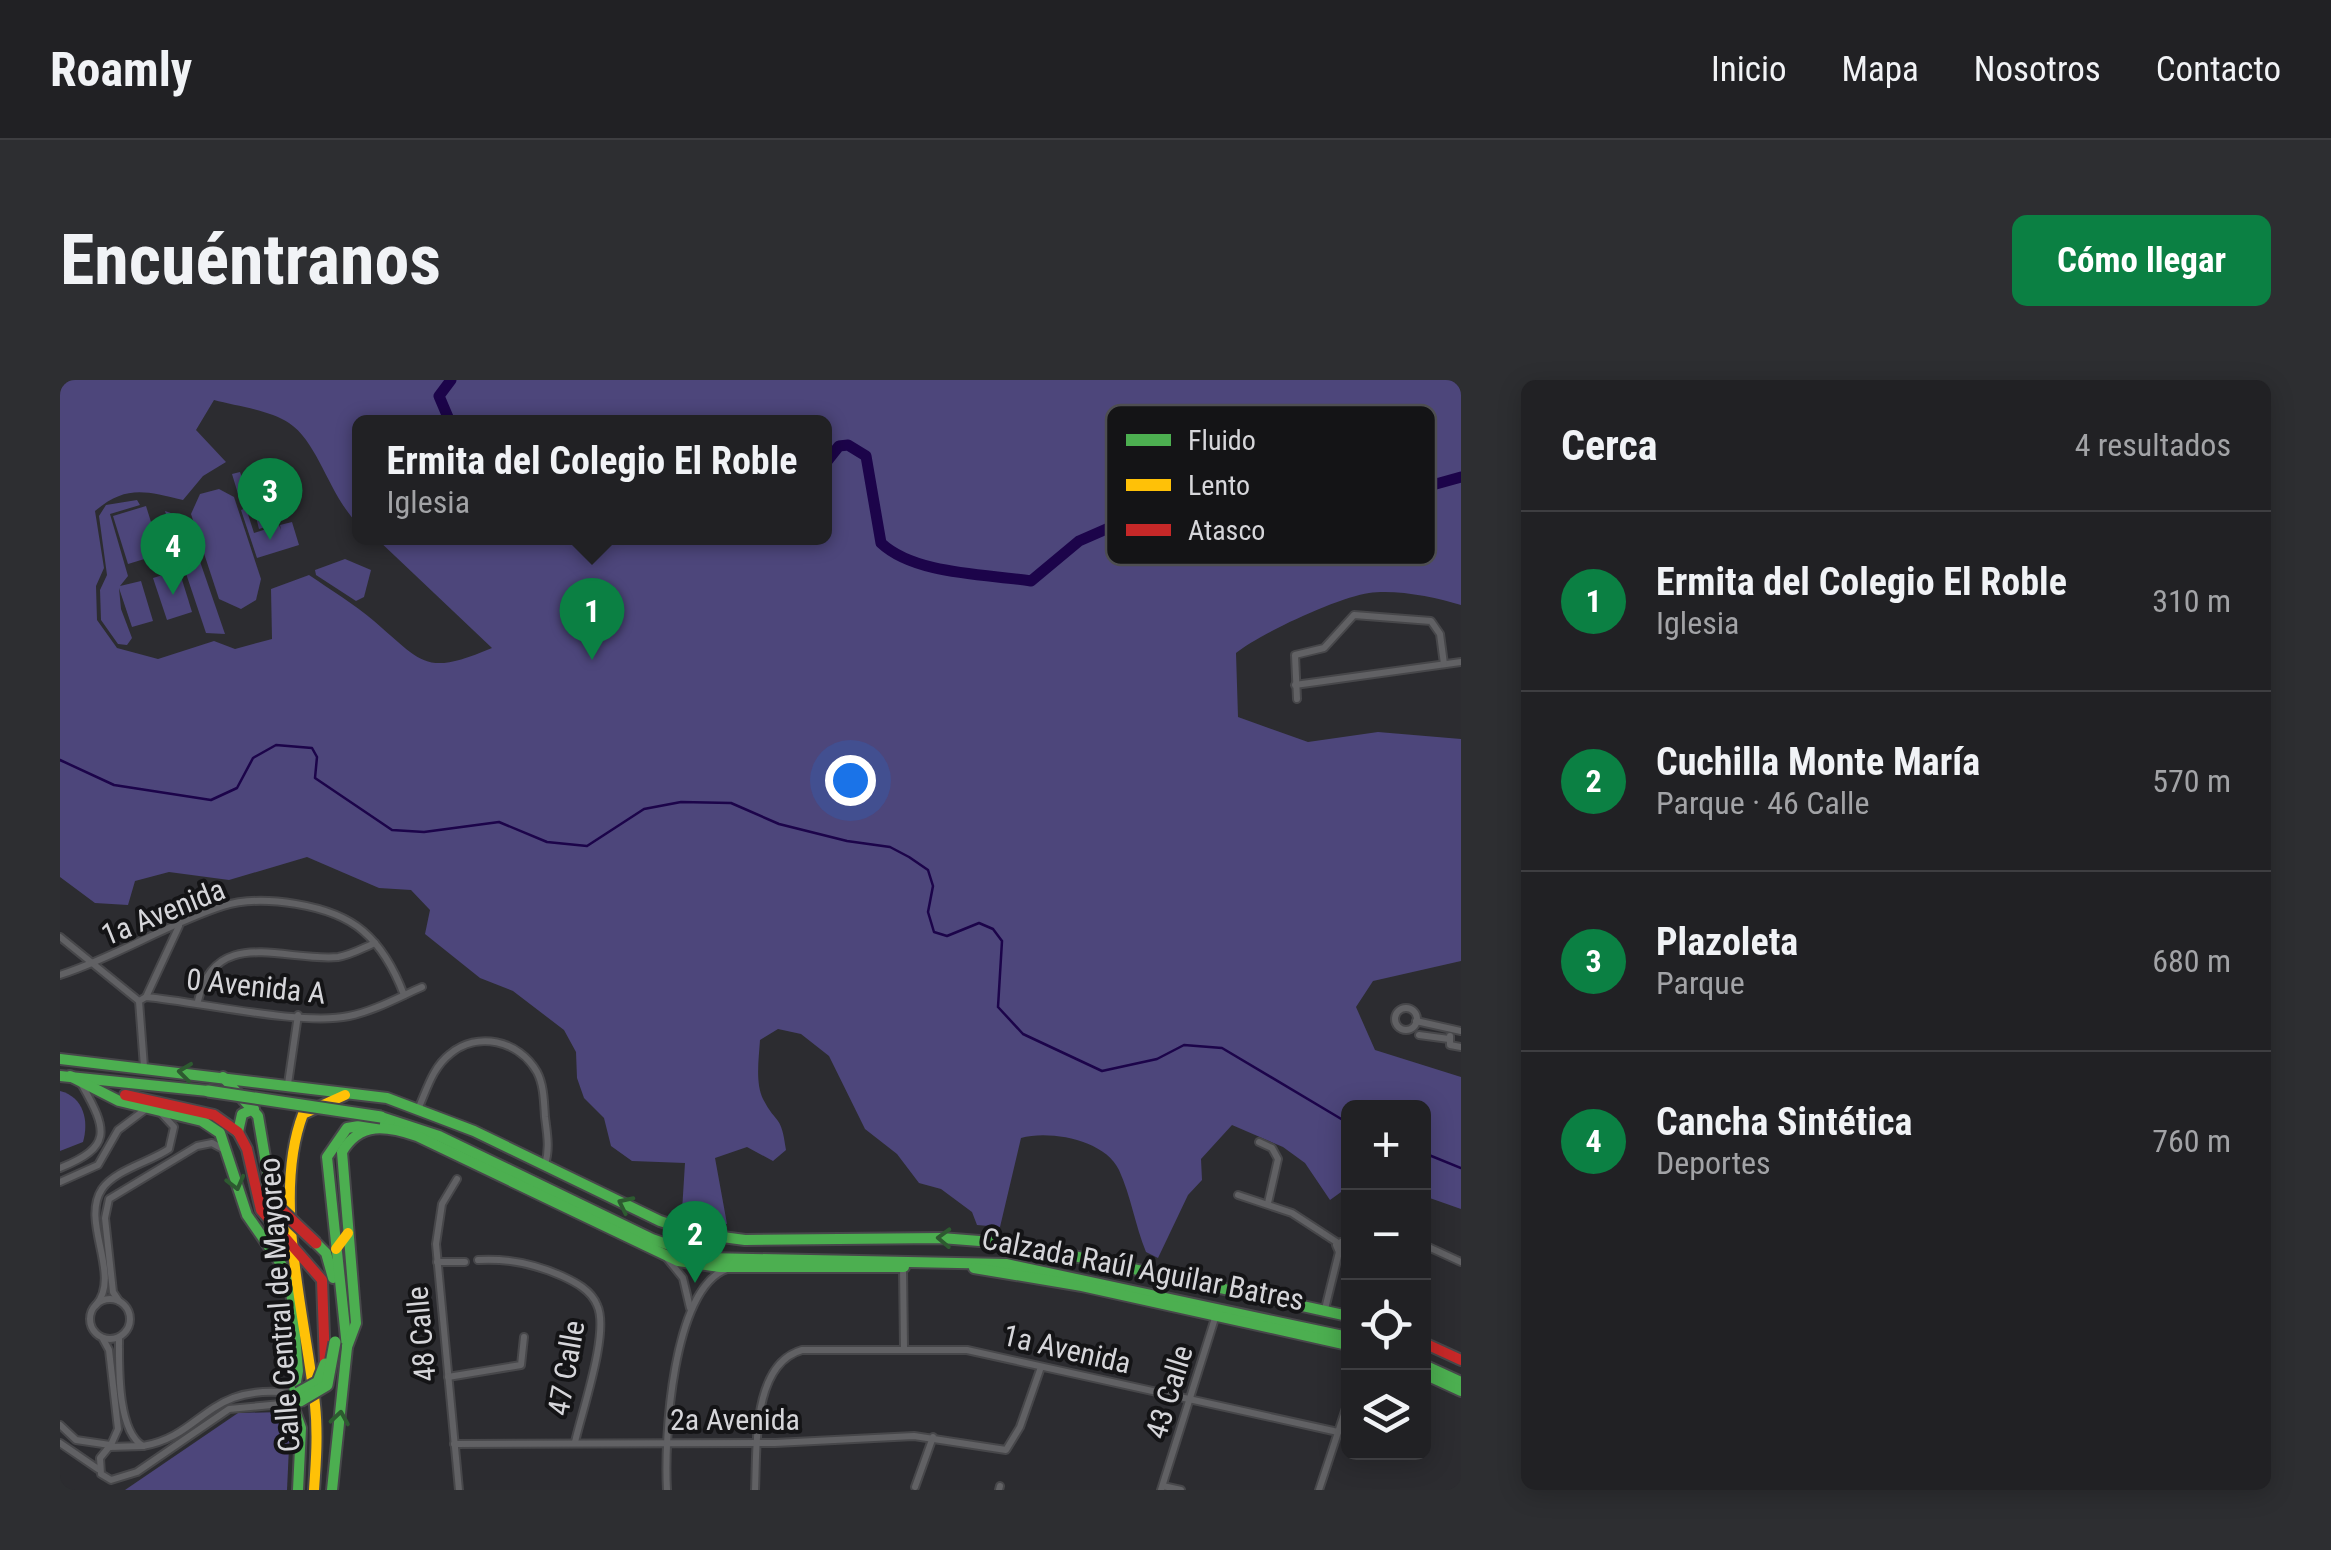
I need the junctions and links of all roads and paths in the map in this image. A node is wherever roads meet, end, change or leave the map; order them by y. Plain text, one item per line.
1 (1461, 662) edge
2 (1444, 664) junction
3 (1296, 685) junction
4 (1298, 699) dead end
5 (180, 924) junction
6 (60, 937) edge
7 (374, 942) junction
8 (96, 963) junction
9 (60, 975) edge
10 (422, 987) dead end
11 (404, 995) junction
12 (198, 1001) junction
13 (143, 1002) junction
14 (298, 1016) junction
15 (1416, 1021) dead end
16 (1461, 1032) edge
17 (1450, 1034) junction
18 (1419, 1035) dead end
19 (1461, 1047) edge
20 (60, 1059) edge
21 (144, 1067) junction
22 (223, 1077) junction
23 (72, 1079) edge
24 (288, 1084) junction
25 (353, 1092) junction
26 (254, 1108) junction
27 (419, 1108) junction
28 (146, 1110) junction
29 (161, 1113) junction
30 (378, 1123) junction
31 (238, 1132) junction
32 (1258, 1142) dead end
33 (228, 1151) junction
34 (545, 1165) junction
35 (60, 1168) edge
36 (457, 1178) dead end
37 (60, 1182) edge
38 (1238, 1195) dead end
39 (1268, 1203) junction
40 (348, 1233) junction
41 (652, 1239) junction
42 (1341, 1245) edge
43 (1431, 1249) edge
44 (336, 1250) junction
45 (300, 1253) junction
46 (1341, 1253) edge
47 (663, 1256) junction
48 (478, 1260) dead end
49 (438, 1262) junction
50 (465, 1262) dead end
51 (1461, 1262) edge
52 (733, 1267) junction
53 (903, 1268) junction
54 (1045, 1271) junction
55 (1082, 1286) junction
56 (340, 1292) junction
57 (120, 1301) junction
58 (96, 1305) junction
59 (691, 1309) junction
60 (1326, 1309) junction
61 (1217, 1311) junction
62 (1341, 1314) edge
63 (524, 1336) dead end
64 (1341, 1336) edge
65 (102, 1338) junction
66 (118, 1338) junction
67 (1341, 1343) edge
68 (341, 1344) junction
69 (1431, 1346) edge
70 (904, 1348) junction
71 (1461, 1360) edge
72 (1040, 1366) junction
73 (1431, 1368) edge
74 (448, 1377) junction
75 (1431, 1377) edge
76 (1461, 1382) edge
77 (1461, 1391) edge
78 (295, 1398) junction
79 (1190, 1400) junction
80 (1341, 1423) edge
81 (60, 1425) edge
82 (1338, 1432) junction
83 (933, 1437) junction
84 (666, 1441) junction
85 (758, 1441) junction
86 (576, 1442) junction
87 (60, 1443) edge
88 (454, 1444) junction
89 (111, 1446) junction
90 (144, 1446) junction
91 (98, 1468) junction
92 (915, 1486) dead end
93 (1162, 1488) edge
94 (298, 1490) edge
95 (314, 1490) edge
96 (332, 1490) edge
97 (459, 1490) edge
98 (667, 1490) edge
99 (756, 1490) edge
100 (1181, 1490) edge
101 (1319, 1490) edge

1 - 2 street
2 - 3 street
2 - 3 street
3 - 4 street
5 - 7 street, 1a Avenida
5 - 8 street, 1a Avenida
5 - 13 street
6 - 8 street
7 - 11 street
7 - 12 street
8 - 9 street, 1a Avenida
8 - 13 street
10 - 11 street, 0 Avenida A
11 - 14 street, 0 Avenida A
12 - 13 street, 0 Avenida A
12 - 14 street, 0 Avenida A
13 - 21 street
14 - 24 street
15 - 17 street
16 - 17 street
17 - 18 street
17 - 19 street
20 - 21 main road, Calzada Raúl Aguilar Batres
22 -> 21 main road, Calzada Raúl Aguilar Batres
22 - 24 main road, Calzada Raúl Aguilar Batres
22 - 26 main road
23 - 28 main road
23 - 30 main road, Calzada Raúl Aguilar Batres, bridge
23 - 31 main road
23 - 35 street
24 - 25 main road, Calzada Raúl Aguilar Batres
25 - 27 main road, Calzada Raúl Aguilar Batres
25 - 45 main road, Calle Central de Mayoreo
26 - 31 main road
26 - 56 main road, bridge
27 - 34 main road, Calzada Raúl Aguilar Batres
27 - 34 street
28 - 29 main road
28 - 37 street
29 - 33 main road
29 - 58 street
30 - 40 main road, Calle Central de Mayoreo
30 - 41 main road, Calzada Raúl Aguilar Batres
30 - 44 main road
30 - 47 main road
31 - 45 main road
32 - 39 street
33 - 57 street
33 -> 78 main road
60 -> 34 main road, Calzada Raúl Aguilar Batres
36 - 49 street, 48 Calle
38 - 39 street
39 - 42 street
40 - 44 main road
40 - 68 main road, Calle Central de Mayoreo
41 - 47 main road
41 - 54 main road, Calzada Raúl Aguilar Batres
43 - 51 street
44 - 56 main road
45 - 78 main road, bridge
45 - 95 main road, Calle Central de Mayoreo
46 - 60 street
47 - 52 main road
47 - 59 street
48 - 86 street, 47 Calle
49 - 50 street
49 - 74 street, 48 Calle
52 - 53 main road
52 - 59 street
53 - 55 main road
53 - 70 street
54 - 55 main road
54 - 61 main road, Calzada Raúl Aguilar Batres
55 - 61 main road
56 - 68 main road
57 - 58 street
57 - 66 street
58 - 65 street
59 - 84 street
60 - 62 main road, Calzada Raúl Aguilar Batres
61 - 64 main road, Calzada Raúl Aguilar Batres
61 - 67 main road
61 - 79 street, 43 Calle
63 - 74 street
65 - 66 street
65 - 89 street
66 - 90 street
68 - 78 main road, bridge
96 -> 68 main road, Calle Central de Mayoreo
69 - 71 main road
70 - 72 street, 1a Avenida
70 - 85 street, 1a Avenida
72 - 79 street, 1a Avenida
72 - 83 street, 2a Avenida
73 - 76 main road
74 - 88 street, 48 Calle
75 - 77 main road
78 - 90 street
78 - 91 street
78 - 94 main road
79 - 82 street, 1a Avenida
79 - 93 street, 43 Calle
80 - 82 street
81 - 89 street
82 - 101 street
83 - 85 street, 2a Avenida
83 - 92 street
84 - 85 street, 2a Avenida
84 - 86 street, 2a Avenida
84 - 98 street
85 - 99 street
86 - 88 street, 2a Avenida
87 - 91 street
88 - 97 street, 48 Calle
89 - 90 street
89 - 91 street
93 - 100 street

